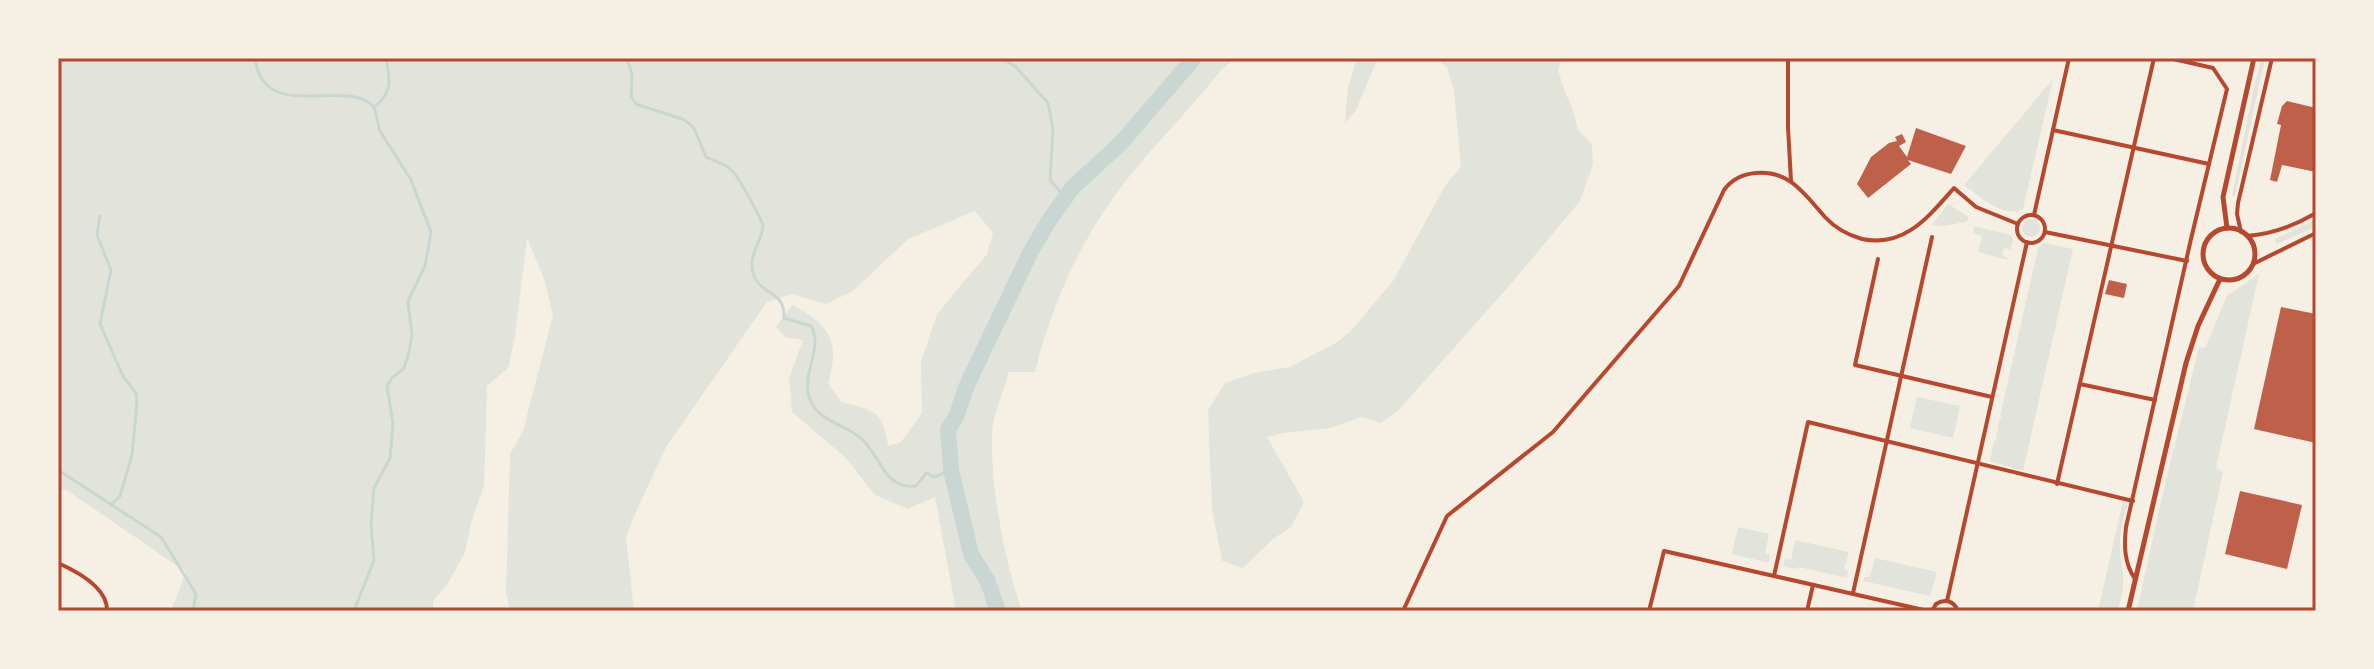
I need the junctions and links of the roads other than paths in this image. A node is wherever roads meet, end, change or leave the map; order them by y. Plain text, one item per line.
1 (1788, 58) edge
2 (2069, 58) edge
3 (2154, 58) edge
4 (2169, 58) edge
5 (2254, 58) edge
6 (2272, 58) edge
7 (2053, 130) junction
8 (2133, 149) junction
9 (2209, 164) junction
10 (1791, 181) junction
11 (2316, 213) edge
12 (2034, 215) junction
13 (2018, 224) junction
14 (2227, 228) junction
15 (2045, 232) junction
16 (2316, 233) edge
17 (2244, 234) junction
18 (1932, 237) dead end
19 (2027, 242) junction
20 (2111, 244) junction
21 (1878, 259) dead end
22 (2187, 261) junction
23 (2253, 264) junction
24 (2220, 279) junction
25 (1900, 375) junction
26 (2080, 384) junction
27 (1992, 397) junction
28 (2155, 400) junction
29 (1885, 441) junction
30 (1978, 465) junction
31 (2057, 484) junction
32 (2133, 501) junction
33 (58, 563) edge
34 (1774, 576) junction
35 (2135, 579) junction
36 (1813, 585) junction
37 (1853, 593) junction
38 (1947, 601) junction
39 (107, 611) edge
40 (1403, 611) edge
41 (1649, 611) edge
42 (1807, 611) edge
43 (1930, 611) edge
44 (1958, 611) edge
45 (2128, 611) edge

1 - 10 street
2 - 7 street
3 - 8 street
4 - 9 street
5 - 14 street
6 - 17 street
7 - 8 street
7 - 12 street
8 - 9 street
8 - 20 street
9 - 22 street
10 - 13 street
10 - 40 street
11 - 17 street
12 - 13 street
12 - 15 street
13 - 19 street
14 - 17 street
14 - 24 street
15 - 19 street
15 - 20 street
16 - 23 street
17 - 23 street
18 - 25 street
19 - 27 street
20 - 22 street
20 - 26 street
21 - 25 street
22 - 28 street
23 - 24 street
24 - 35 street
25 - 27 street
25 - 29 street
26 - 28 street
26 - 31 street
27 - 30 street
28 - 32 street
29 - 30 street
29 - 34 street
29 - 37 street
30 - 31 street
30 - 38 street
31 - 32 street
32 - 35 street
33 - 39 street
34 - 36 street
34 - 41 street
35 - 45 street
36 - 37 street
36 - 42 street
37 - 43 street
38 - 43 street
38 - 44 street

